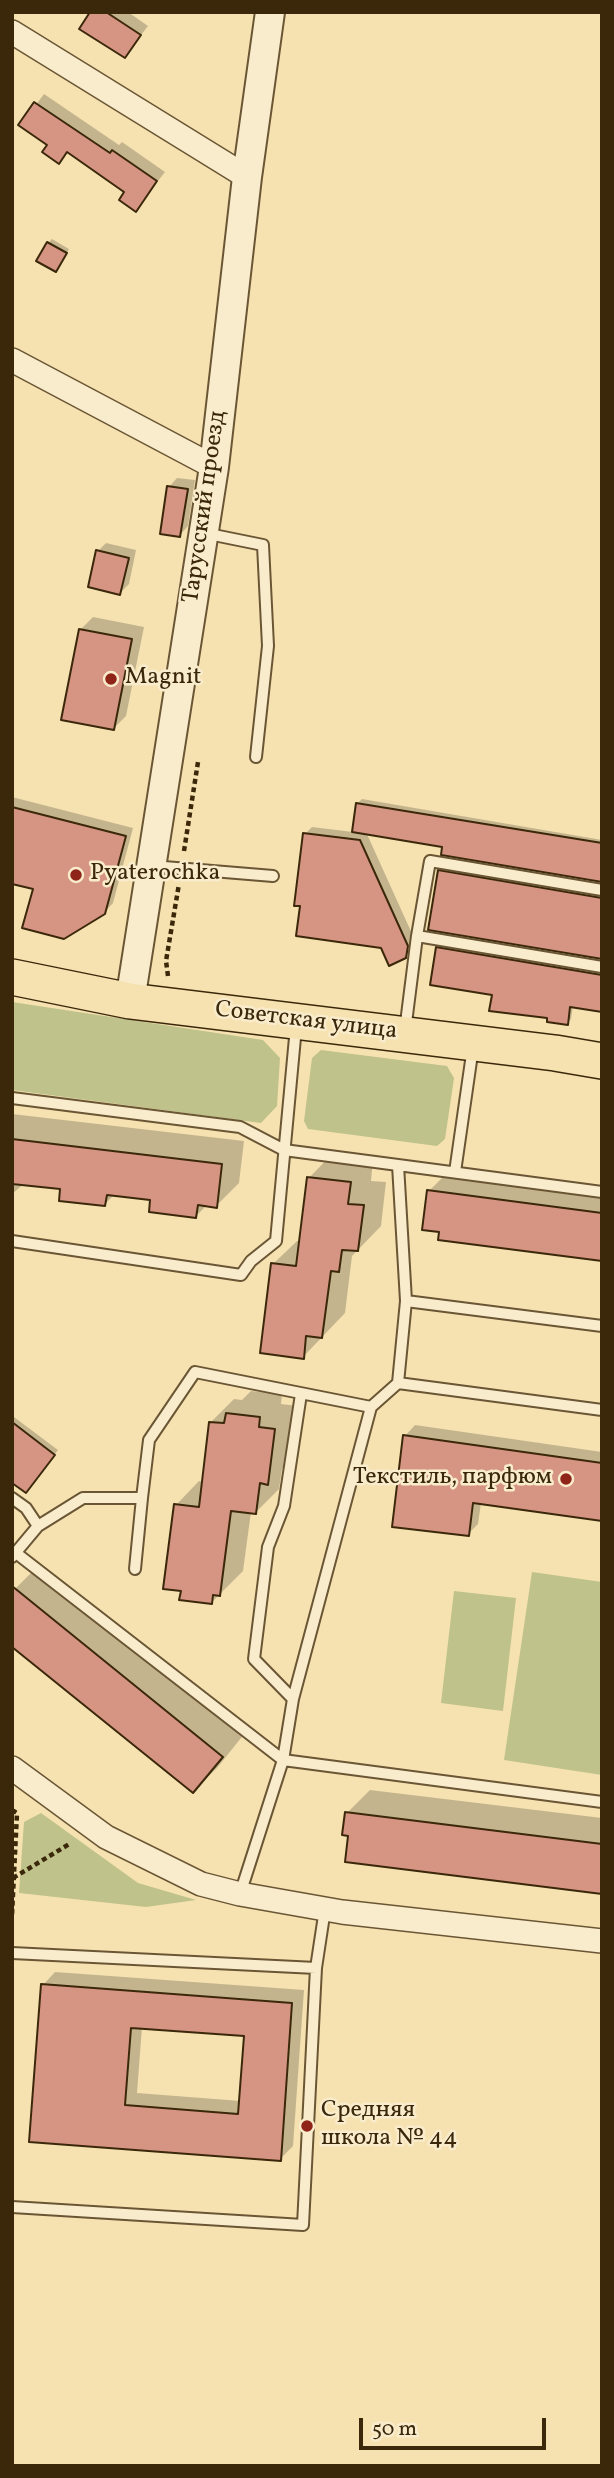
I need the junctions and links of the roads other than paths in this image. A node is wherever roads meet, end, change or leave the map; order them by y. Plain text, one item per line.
1 (270, 12) edge
2 (12, 32) edge
3 (247, 177) junction
4 (12, 360) edge
5 (214, 467) junction
6 (204, 533) junction
7 (256, 757) dead end
8 (152, 866) junction
9 (273, 876) dead end
10 (602, 890) edge
11 (417, 936) junction
12 (602, 967) edge
13 (12, 977) edge
14 (130, 1001) junction
15 (297, 1021) junction
16 (404, 1034) junction
17 (474, 1042) junction
18 (602, 1061) edge
19 (12, 1098) edge
20 (284, 1150) junction
21 (398, 1165) junction
22 (455, 1172) junction
23 (602, 1192) edge
24 (12, 1241) edge
25 (406, 1301) junction
26 (602, 1326) edge
27 (397, 1383) junction
28 (301, 1394) junction
29 (370, 1407) junction
30 (602, 1410) edge
31 (12, 1498) edge
32 (142, 1498) junction
33 (38, 1526) junction
34 (14, 1555) edge
35 (135, 1569) dead end
36 (293, 1699) junction
37 (283, 1760) junction
38 (12, 1768) edge
39 (602, 1802) edge
40 (240, 1894) junction
41 (325, 1909) junction
42 (602, 1941) edge
43 (12, 1952) edge
44 (316, 1968) junction
45 (12, 2207) edge

1 - 3 street, Тарусский проезд
2 - 3 street
3 - 5 street, Тарусский проезд
4 - 5 street
5 - 6 street, Тарусский проезд
6 - 7 lane
6 - 8 street, Тарусский проезд
8 - 9 lane
8 - 14 street, Тарусский проезд
10 - 11 lane
11 - 12 lane
11 - 16 lane
13 - 14 main road, Советская улица
14 - 15 main road, Советская улица
15 - 16 main road, Советская улица
15 - 20 lane
16 - 17 main road, Советская улица
17 - 18 main road, Советская улица
17 - 22 lane
19 - 20 lane
20 - 21 lane
20 - 24 lane
21 - 22 lane
21 - 25 lane
22 - 23 lane
25 - 26 lane
25 - 27 lane
27 - 29 lane
27 - 30 lane
28 - 29 lane
28 - 32 lane
28 - 36 lane
29 - 36 lane
31 - 33 lane
32 - 33 lane
32 - 35 lane
33 - 34 lane
34 - 37 lane
36 - 37 lane
37 - 39 lane
37 - 40 lane
38 - 40 street
40 - 41 street
41 - 42 street
41 - 44 lane
43 - 44 lane
44 - 45 lane

